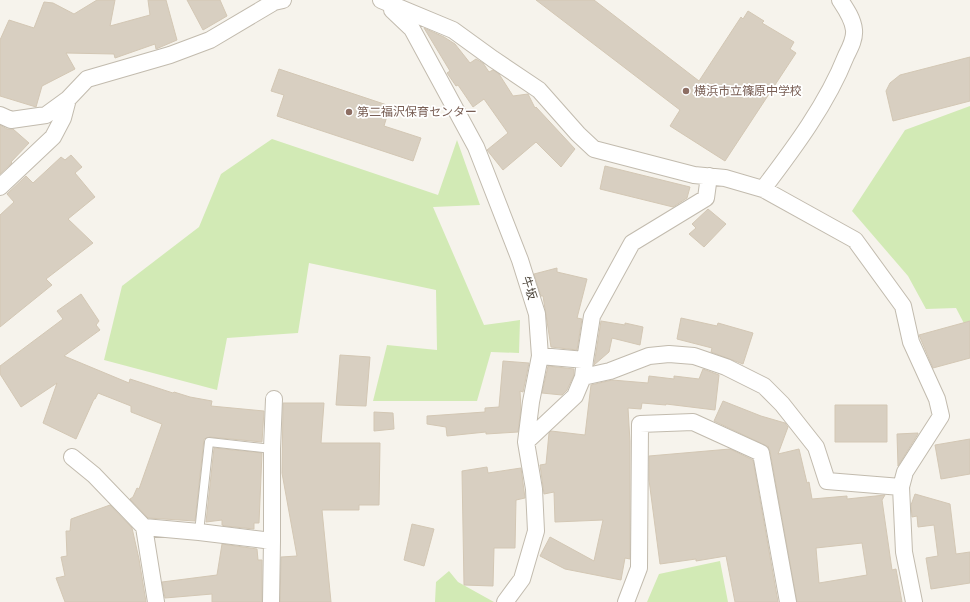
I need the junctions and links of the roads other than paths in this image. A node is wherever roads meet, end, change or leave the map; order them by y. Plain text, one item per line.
1 (283, 0) edge
2 (840, 0) edge
3 (382, 1) edge
4 (68, 99) junction
5 (0, 116) edge
6 (709, 176) junction
7 (0, 187) edge
8 (763, 188) junction
9 (540, 356) junction
10 (585, 360) junction
11 (584, 377) junction
12 (274, 399) dead end
13 (526, 442) junction
14 (272, 448) junction
15 (72, 457) dead end
16 (901, 487) junction
17 (144, 527) junction
18 (199, 532) junction
19 (272, 541) junction
20 (156, 602) edge
21 (271, 602) edge
22 (505, 602) edge
23 (626, 602) edge
24 (788, 602) edge
25 (914, 602) edge

1 - 4 street
2 - 8 street
3 - 6 street
3 - 9 street, 牛坂
4 - 5 street
4 - 7 street
6 - 8 street
6 - 10 street
8 - 16 street
9 - 10 street
9 - 13 street, 牛坂
10 - 11 street
11 - 13 street
11 - 16 street
12 - 14 street
13 - 22 street, 牛坂
14 - 18 lane
14 - 19 street
15 - 17 street
16 - 25 street
17 - 18 street
17 - 20 street
18 - 19 street
19 - 21 street
23 - 24 street

